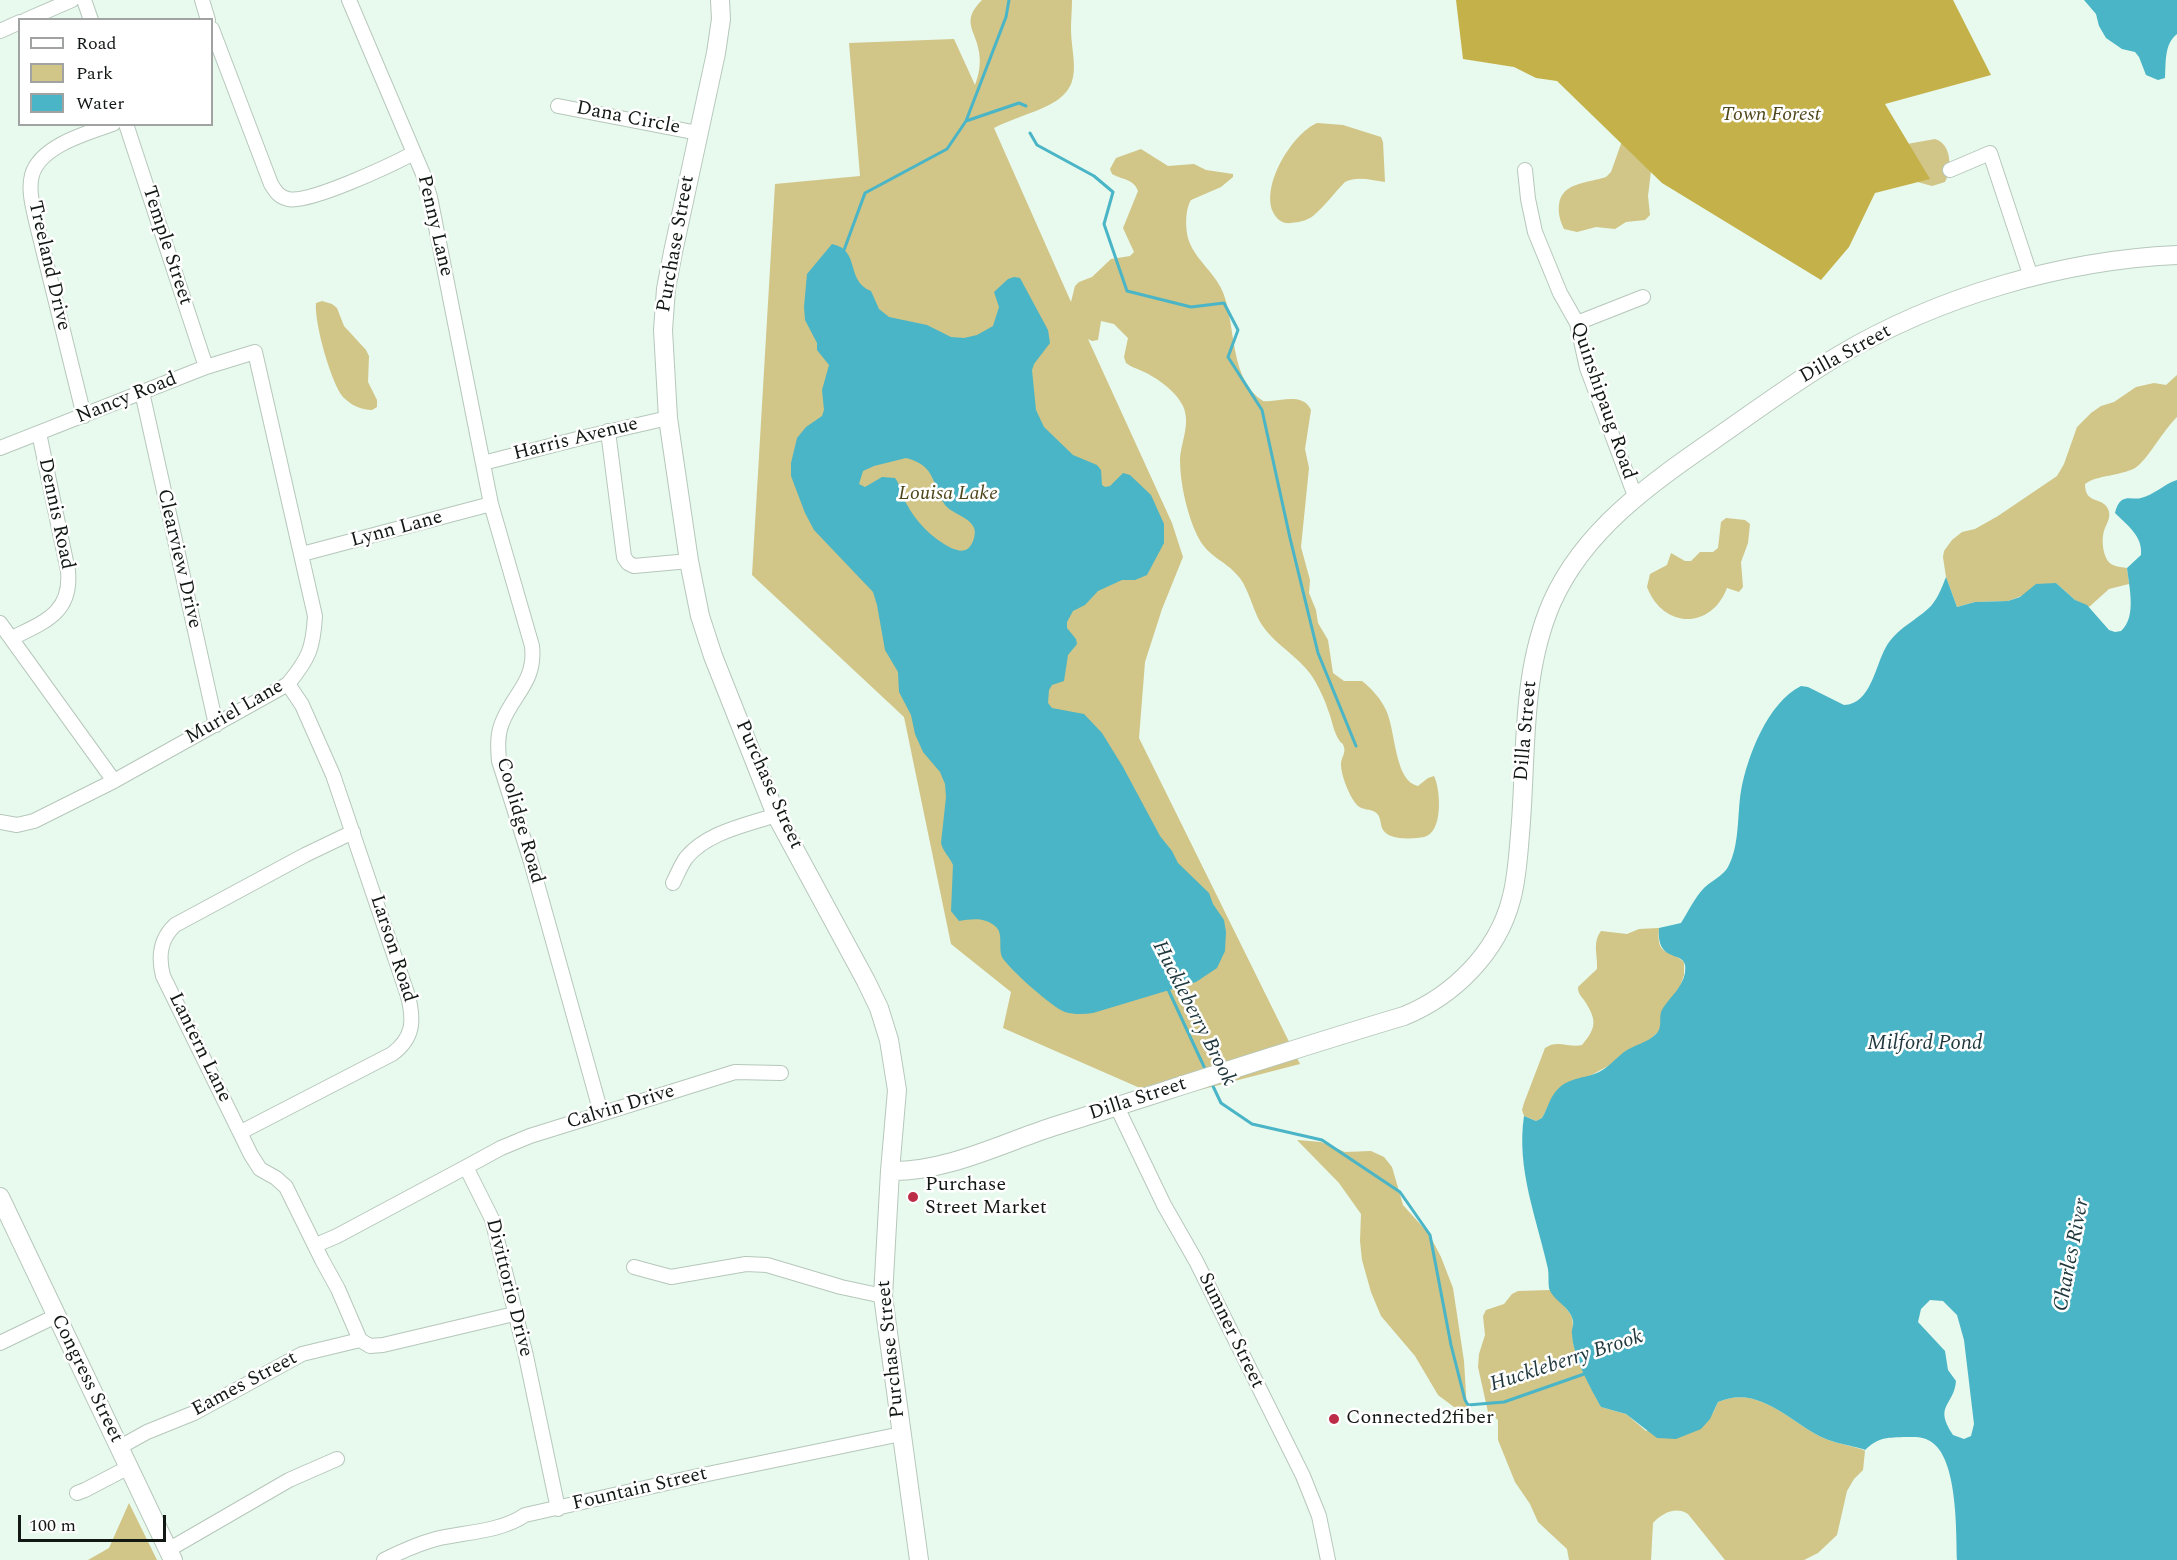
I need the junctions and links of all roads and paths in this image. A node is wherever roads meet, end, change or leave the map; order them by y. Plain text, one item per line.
1 (72, 0) edge
2 (84, 0) edge
3 (202, 0) edge
4 (349, 0) edge
5 (720, 0) edge
6 (31, 18) edge
7 (90, 18) edge
8 (207, 18) edge
9 (18, 23) edge
10 (0, 31) edge
11 (213, 32) edge
12 (558, 106) dead end
13 (106, 126) edge
14 (127, 126) edge
15 (698, 133) junction
16 (414, 153) junction
17 (1525, 170) dead end
18 (1950, 170) dead end
19 (2177, 255) edge
20 (2031, 277) junction
21 (1643, 297) dead end
22 (1577, 323) junction
23 (255, 352) joint
24 (206, 368) junction
25 (142, 392) junction
26 (84, 416) junction
27 (668, 418) junction
28 (608, 431) junction
29 (39, 433) junction
30 (0, 448) edge
31 (483, 463) junction
32 (1635, 496) junction
33 (491, 504) junction
34 (302, 554) junction
35 (689, 561) junction
36 (0, 623) edge
37 (12, 638) junction
38 (288, 684) junction
39 (216, 725) junction
40 (114, 781) junction
41 (776, 815) junction
42 (0, 822) edge
43 (353, 832) junction
44 (673, 883) dead end
45 (781, 1073) dead end
46 (1117, 1107) junction
47 (601, 1113) junction
48 (240, 1132) junction
49 (466, 1167) junction
50 (890, 1171) junction
51 (0, 1197) edge
52 (316, 1245) junction
53 (634, 1267) dead end
54 (883, 1296) junction
55 (514, 1314) junction
56 (56, 1316) junction
57 (360, 1340) junction
58 (0, 1342) edge
59 (901, 1434) junction
60 (120, 1447) junction
61 (337, 1459) dead end
62 (129, 1467) junction
63 (76, 1493) dead end
64 (558, 1509) junction
65 (171, 1555) edge
66 (384, 1560) edge
67 (919, 1560) edge
68 (1328, 1560) edge

1 - 6 street
2 - 7 street
3 - 8 street
4 - 16 street, Penny Lane
5 - 15 main road, Purchase Street
9 - 10 street
11 - 16 street
12 - 15 street, Dana Circle
13 - 26 street, Treeland Drive
14 - 24 street, Temple Street
15 - 27 main road, Purchase Street
16 - 31 street, Penny Lane
17 - 22 street, Quinshipaug Road
18 - 20 street
19 - 20 main road, Dilla Street
20 - 32 main road, Dilla Street
21 - 22 street
22 - 32 street, Quinshipaug Road
23 - 24 street, Nancy Road
23 - 34 street, Muriel Lane
24 - 25 street, Nancy Road
25 - 26 street, Nancy Road
25 - 39 street, Clearview Drive
26 - 29 street, Nancy Road
27 - 28 street, Harris Avenue
27 - 35 main road, Purchase Street
28 - 31 street, Harris Avenue
28 - 35 street
29 - 30 street, Nancy Road
29 - 37 street, Dennis Road
31 - 33 street, Coolidge Road
32 - 46 main road, Dilla Street
33 - 34 street, Lynn Lane
33 - 47 street, Coolidge Road
34 - 38 street, Muriel Lane
35 - 41 main road, Purchase Street
36 - 37 street
37 - 40 street
38 - 39 street, Muriel Lane
38 - 43 street, Larson Road
39 - 40 street, Muriel Lane
40 - 42 street, Muriel Lane
41 - 44 street
41 - 50 main road, Purchase Street
43 - 48 street, Larson Road
43 - 48 street, Lantern Lane
45 - 47 street, Calvin Drive
46 - 50 main road, Dilla Street
46 - 68 street, Sumner Street
47 - 49 street, Calvin Drive
48 - 52 street, Lantern Lane
49 - 52 street
49 - 55 street, Divittorio Drive
50 - 54 main road, Purchase Street
51 - 56 main road, Congress Street
52 - 57 street, Lantern Lane
53 - 54 street
54 - 59 main road, Purchase Street
55 - 57 street, Eames Street
55 - 64 street, Divittorio Drive
56 - 58 street
56 - 60 main road, Congress Street
57 - 60 street, Eames Street
59 - 64 street, Fountain Street
59 - 67 main road, Purchase Street
60 - 62 main road, Congress Street
61 - 65 street
62 - 63 street
62 - 65 main road, Congress Street
64 - 66 street, Fountain Street

